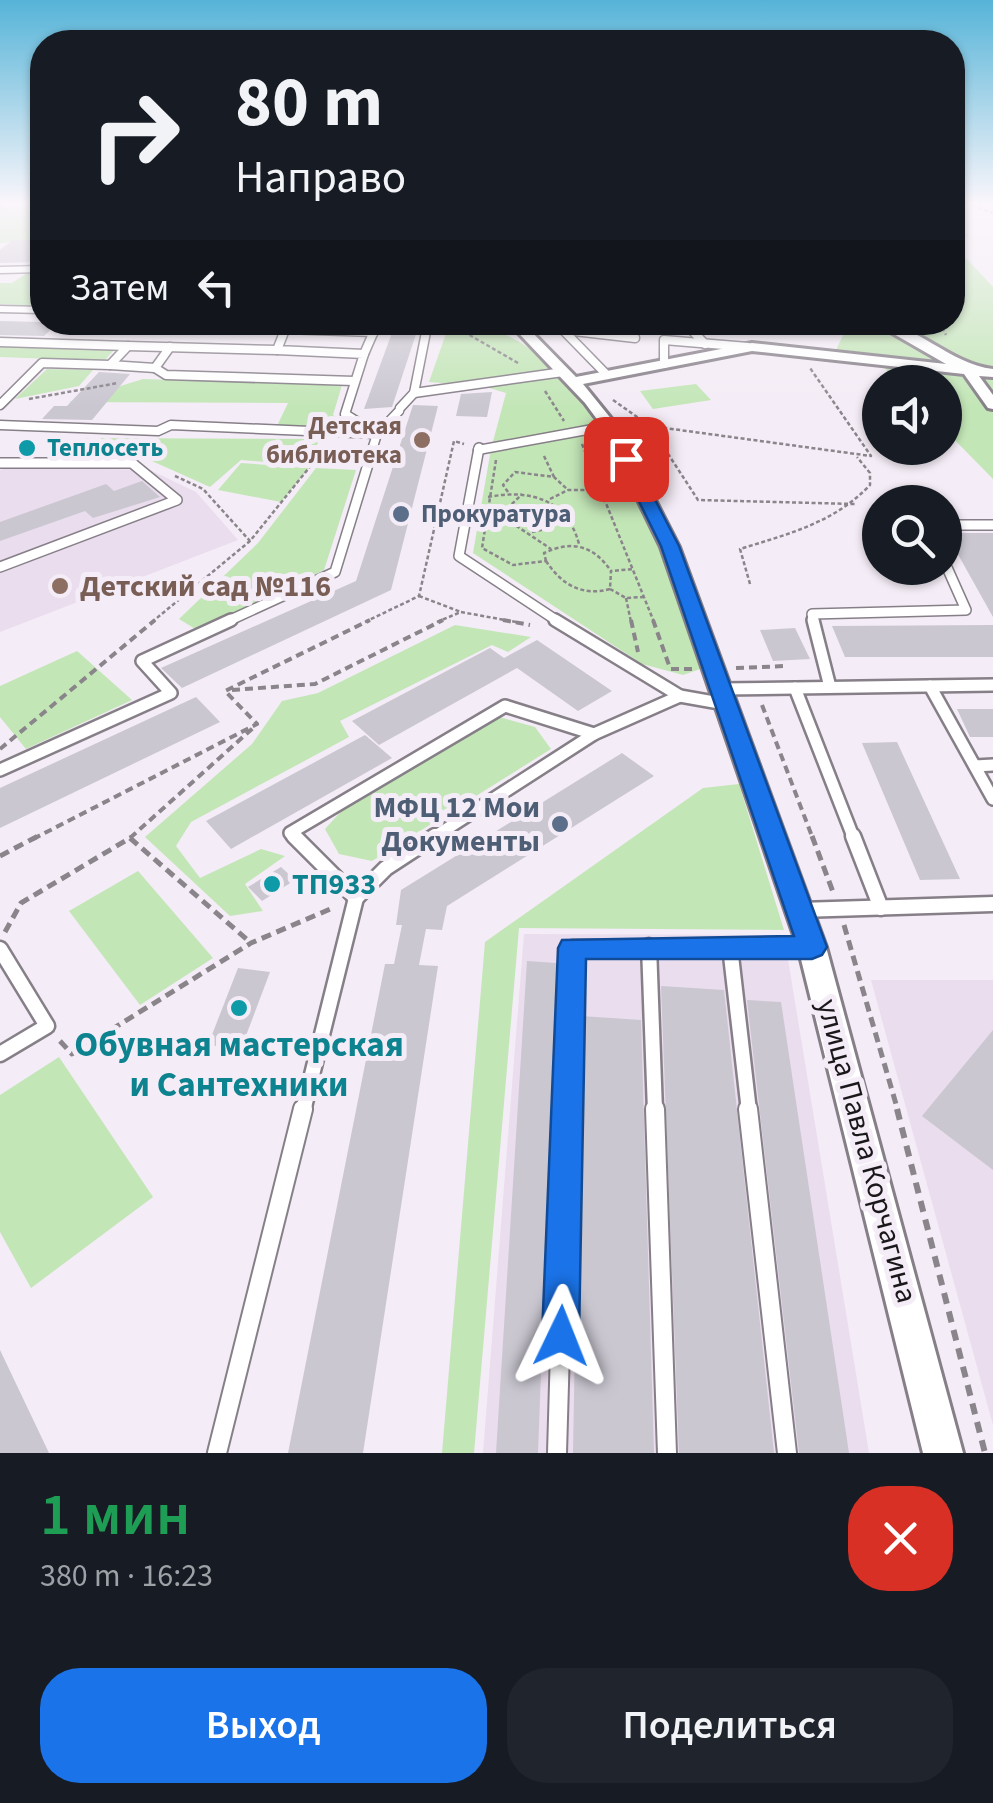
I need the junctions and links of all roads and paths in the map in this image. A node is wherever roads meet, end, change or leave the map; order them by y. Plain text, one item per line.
1 (0, 309) edge
2 (30, 310) edge
3 (283, 335) edge
4 (373, 335) edge
5 (425, 335) edge
6 (472, 335) edge
7 (527, 335) edge
8 (574, 335) edge
9 (618, 335) edge
10 (696, 335) edge
11 (902, 335) edge
12 (635, 338) dead end
13 (0, 342) edge
14 (705, 344) junction
15 (128, 346) junction
16 (170, 347) junction
17 (752, 347) junction
18 (277, 350) junction
19 (364, 354) junction
20 (664, 364) junction
21 (807, 364) dead end
22 (110, 365) junction
23 (155, 368) junction
24 (968, 370) junction
25 (993, 372) edge
26 (607, 375) junction
27 (536, 376) junction
28 (568, 377) junction
29 (354, 381) junction
30 (414, 393) junction
31 (609, 397) dead end
32 (17, 402) dead end
33 (0, 404) edge
34 (993, 405) edge
35 (609, 426) junction
36 (650, 426) junction
37 (1, 427) edge
38 (572, 431) junction
39 (338, 432) junction
40 (376, 434) junction
41 (536, 442) dead end
42 (478, 447) junction
43 (857, 457) junction
44 (0, 463) edge
45 (554, 477) junction
46 (568, 490) junction
47 (602, 490) junction
48 (508, 492) junction
49 (523, 493) junction
50 (550, 499) junction
51 (854, 504) junction
52 (520, 521) junction
53 (962, 524) edge
54 (993, 525) edge
55 (532, 532) junction
56 (578, 544) junction
57 (551, 549) junction
58 (546, 561) junction
59 (0, 567) edge
60 (634, 569) junction
61 (611, 571) junction
62 (750, 584) dead end
63 (955, 585) edge
64 (610, 589) junction
65 (419, 596) junction
66 (644, 597) junction
67 (626, 598) junction
68 (461, 612) junction
69 (574, 632) junction
70 (640, 657) dead end
71 (655, 663) dead end
72 (786, 666) dead end
73 (714, 668) junction
74 (671, 669) junction
75 (993, 685) edge
76 (930, 686) junction
77 (795, 688) junction
78 (830, 688) junction
79 (755, 689) junction
80 (226, 690) junction
81 (680, 696) junction
82 (725, 697) junction
83 (257, 724) junction
84 (594, 734) junction
85 (0, 749) edge
86 (993, 765) edge
87 (974, 766) junction
88 (0, 770) edge
89 (993, 799) edge
90 (130, 838) junction
91 (0, 856) edge
92 (356, 898) junction
93 (993, 904) edge
94 (882, 908) junction
95 (839, 909) junction
96 (800, 910) junction
97 (0, 940) edge
98 (251, 943) junction
99 (649, 946) junction
100 (730, 947) junction
101 (812, 947) junction
102 (0, 948) edge
103 (48, 1026) junction
104 (0, 1054) edge
105 (217, 1453) edge
106 (557, 1453) edge
107 (667, 1453) edge
108 (787, 1453) edge
109 (942, 1453) edge
110 (985, 1453) edge

1 - 2 lane
3 - 18 lane
4 - 19 lane
5 - 30 lane
6 - 27 path
7 - 28 street, улица Павла Корчагина
8 - 26 lane
9 - 12 lane
10 - 14 lane
11 - 24 street
13 - 15 lane
14 - 17 lane
14 - 20 lane
15 - 16 lane
15 - 22 lane
16 - 18 lane
16 - 23 lane
17 - 20 street
17 - 24 street
18 - 19 lane
19 - 29 lane
20 - 26 street
21 - 43 path
22 - 23 lane
22 - 33 lane
23 - 29 lane
23 - 32 path
24 - 25 street
24 - 34 street
26 - 28 street
27 - 28 lane
27 - 30 lane
27 - 38 path
28 - 35 street, улица Павла Корчагина
29 - 40 lane
30 - 40 lane
31 - 36 path
35 - 38 lane
35 - 73 street, улица Павла Корчагина
36 - 43 path
36 - 51 path
37 - 39 lane
38 - 42 lane
38 - 47 path
39 - 40 lane
39 - 85 path
40 - 88 lane
41 - 45 path
42 - 65 path
42 - 69 lane
43 - 51 path
44 - 59 lane
45 - 46 path
45 - 48 path
46 - 47 path
46 - 50 path
47 - 60 path
48 - 49 path
48 - 58 path
49 - 50 path
49 - 52 path
50 - 56 path
51 - 62 path
52 - 55 path
52 - 55 path
53 - 54 lane
55 - 57 path
56 - 57 path
56 - 61 path
57 - 58 path
58 - 64 path
60 - 61 path
60 - 66 path
61 - 64 path
63 - 78 lane
64 - 67 path
65 - 68 path
65 - 80 path
66 - 67 path
66 - 74 path
67 - 70 path
68 - 69 path
68 - 80 path
69 - 81 lane
71 - 74 path
72 - 73 path
73 - 82 street, улица Павла Корчагина
74 - 81 path
75 - 76 lane
76 - 78 lane
76 - 87 lane
77 - 78 lane
77 - 79 lane
77 - 94 lane
79 - 82 lane
79 - 95 path
80 - 83 path
81 - 82 lane
81 - 84 lane
82 - 96 street, улица Павла Корчагина
83 - 90 path
83 - 91 path
84 - 92 lane
84 - 92 lane
86 - 87 lane
87 - 89 lane
90 - 97 path
90 - 98 path
92 - 98 path
92 - 105 lane
93 - 94 lane
94 - 95 lane
95 - 96 lane
95 - 110 path
96 - 101 street, улица Павла Корчагина
98 - 103 path
99 - 100 lane
99 - 106 lane
99 - 107 lane
100 - 101 lane
100 - 108 lane
101 - 109 street, улица Павла Корчагина
102 - 103 lane
103 - 104 lane

